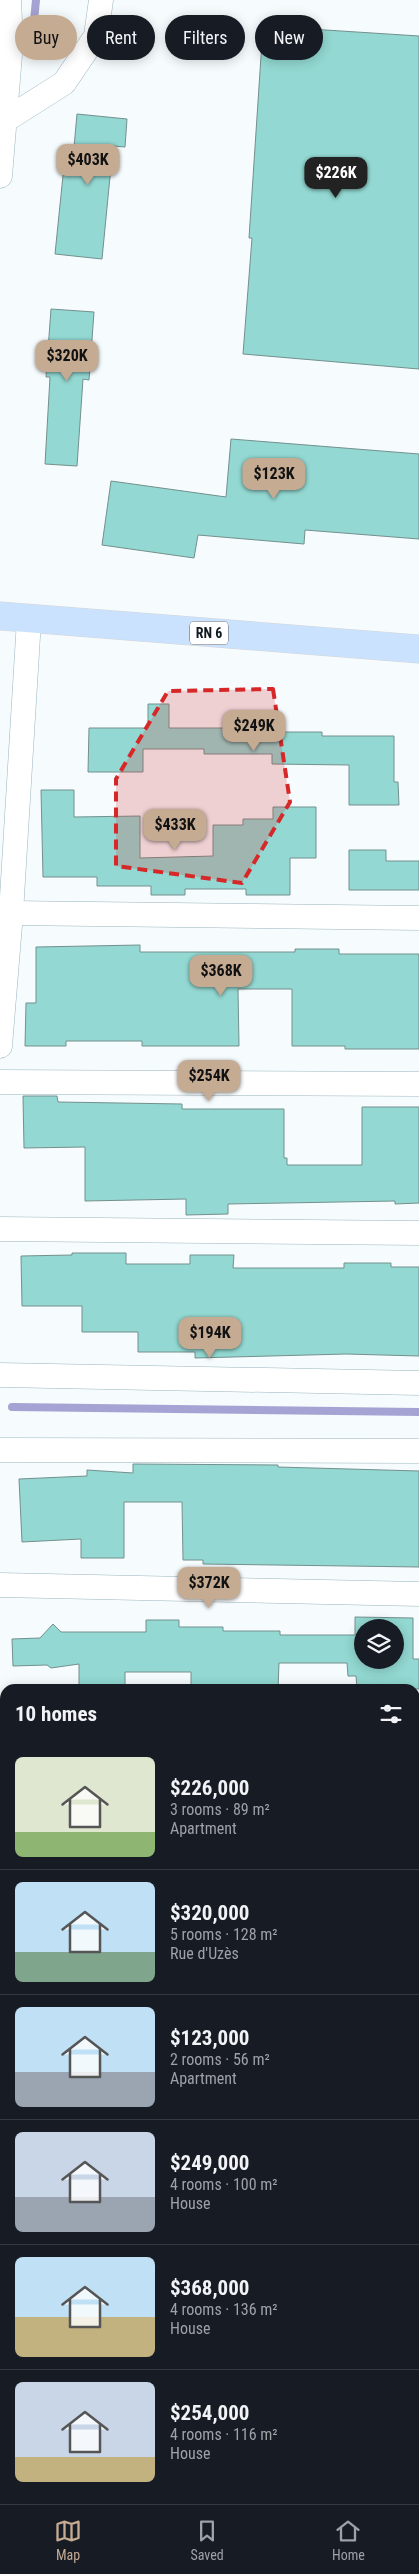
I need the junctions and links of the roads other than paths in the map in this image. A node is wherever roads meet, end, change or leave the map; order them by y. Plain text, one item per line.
1 (9, 0) edge
2 (101, 0) edge
3 (4, 121) junction
4 (0, 176) edge
5 (0, 616) edge
6 (29, 620) junction
7 (419, 649) edge
8 (11, 914) junction
9 (419, 918) edge
10 (0, 1046) edge
11 (0, 1082) edge
12 (419, 1084) edge
13 (0, 1229) edge
14 (419, 1233) edge
15 (0, 1375) edge
16 (419, 1383) edge
17 (0, 1450) edge
18 (419, 1451) edge
19 (0, 1585) edge
20 (419, 1594) edge

1 - 3 street
2 - 3 street
3 - 4 street
5 - 6 main road, RN 6
6 - 7 main road, RN 6
6 - 8 street
8 - 9 street
8 - 10 street
11 - 12 street
13 - 14 street
15 - 16 street
17 - 18 street
19 - 20 street

